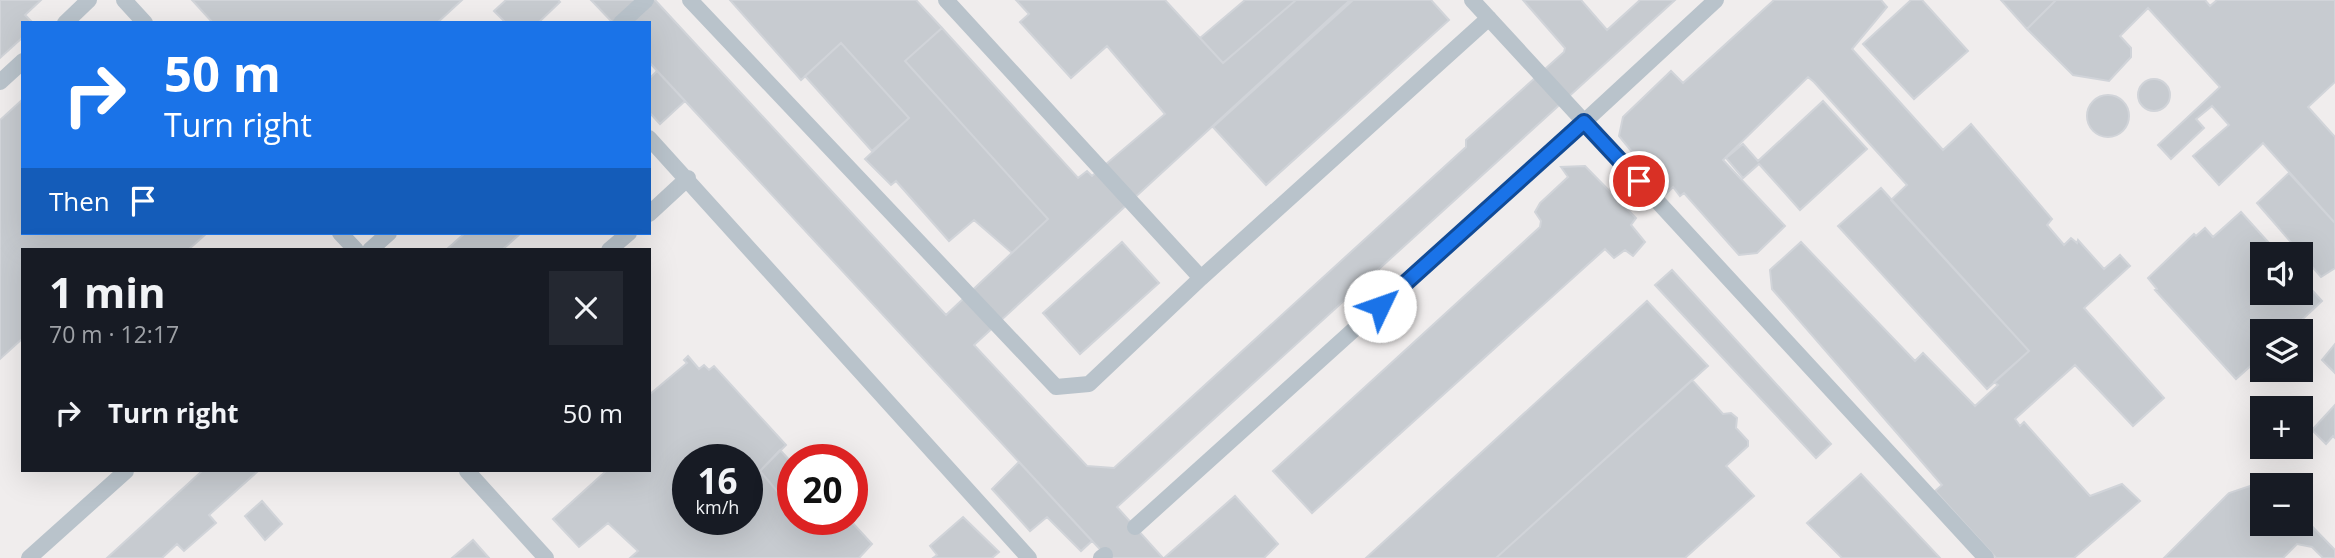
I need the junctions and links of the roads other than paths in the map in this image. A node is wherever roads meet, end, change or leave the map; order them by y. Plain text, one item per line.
1 (89, 0) edge
2 (124, 0) edge
3 (646, 0) edge
4 (690, 0) edge
5 (946, 0) edge
6 (1472, 0) edge
7 (1716, 0) edge
8 (1489, 18) junction
9 (67, 21) edge
10 (143, 21) edge
11 (623, 21) edge
12 (21, 63) edge
13 (0, 82) edge
14 (1584, 122) junction
15 (651, 140) edge
16 (688, 178) junction
17 (651, 212) edge
18 (342, 235) edge
19 (388, 235) edge
20 (627, 235) edge
21 (354, 248) edge
22 (372, 248) edge
23 (611, 248) edge
24 (1201, 278) junction
25 (125, 472) edge
26 (468, 472) edge
27 (1135, 527) dead end
28 (29, 558) edge
29 (545, 558) edge
30 (1029, 558) edge
31 (1986, 558) edge

1 - 9 lane
2 - 10 lane
3 - 11 lane
4 - 24 lane
5 - 24 lane
6 - 8 lane
7 - 14 lane
8 - 14 lane
8 - 24 lane
12 - 13 lane
14 - 27 lane
14 - 31 lane
15 - 16 lane
16 - 17 lane
16 - 30 lane
18 - 21 lane
19 - 22 lane
20 - 23 lane
25 - 28 lane
26 - 29 lane

